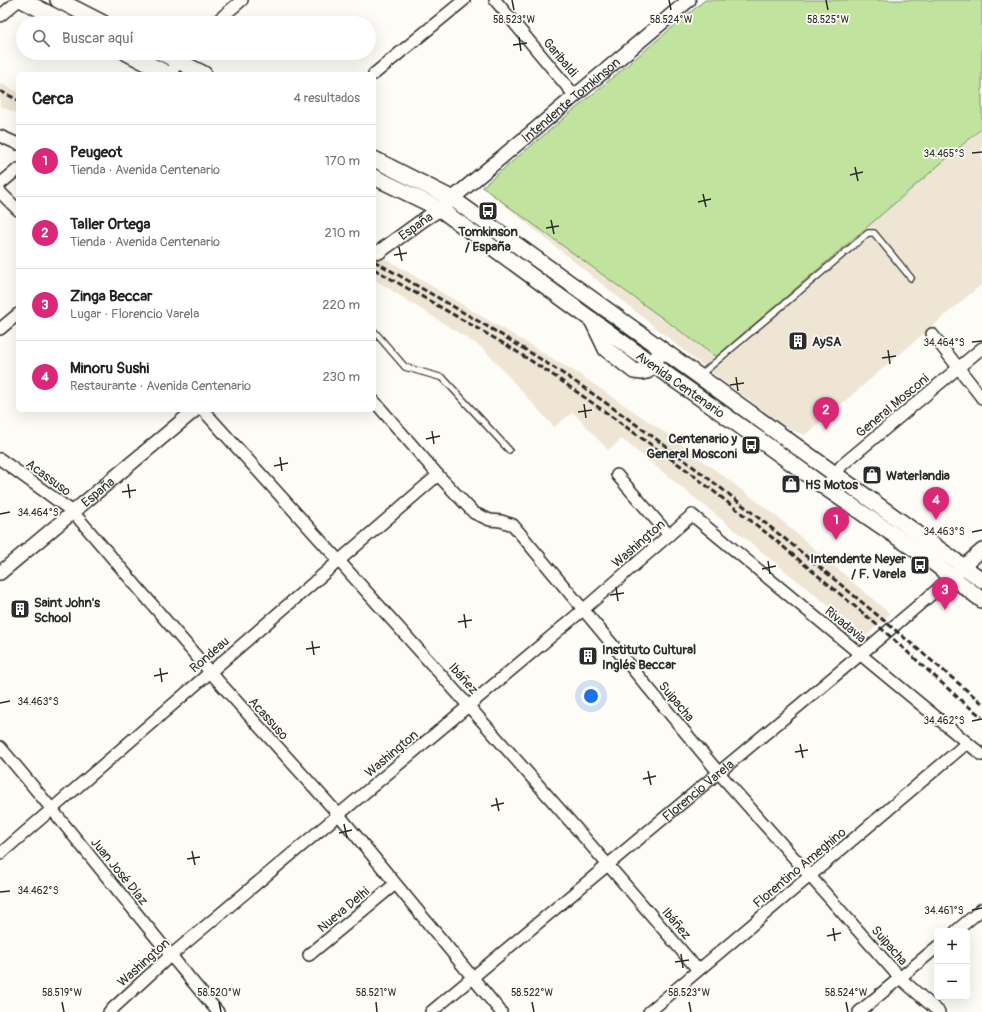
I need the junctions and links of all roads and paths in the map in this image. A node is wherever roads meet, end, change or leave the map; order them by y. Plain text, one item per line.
1 (21, 0) edge
2 (58, 0) edge
3 (242, 0) edge
4 (464, 0) edge
5 (494, 0) edge
6 (689, 0) edge
7 (0, 16) edge
8 (53, 16) edge
9 (89, 16) edge
10 (223, 16) edge
11 (155, 60) edge
12 (175, 65) edge
13 (198, 72) edge
14 (376, 72) edge
15 (575, 96) junction
16 (0, 136) edge
17 (16, 143) edge
18 (376, 160) edge
19 (16, 170) edge
20 (376, 178) edge
21 (0, 184) edge
22 (0, 192) edge
23 (453, 199) junction
24 (16, 208) edge
25 (440, 209) junction
26 (379, 252) dead end
27 (911, 278) dead end
28 (16, 316) edge
29 (0, 329) edge
30 (376, 333) edge
31 (932, 334) dead end
32 (982, 348) edge
33 (662, 350) junction
34 (652, 364) junction
35 (958, 368) junction
36 (699, 376) junction
37 (982, 398) edge
38 (376, 402) edge
39 (193, 412) edge
40 (205, 412) edge
41 (509, 450) dead end
42 (0, 459) edge
43 (438, 475) junction
44 (617, 475) dead end
45 (834, 475) junction
46 (826, 488) junction
47 (73, 512) junction
48 (692, 515) joint
49 (669, 535) junction
50 (982, 550) edge
51 (339, 560) junction
52 (964, 567) junction
53 (0, 573) edge
54 (952, 577) junction
55 (982, 580) edge
56 (982, 600) edge
57 (584, 609) junction
58 (861, 654) junction
59 (210, 672) junction
60 (470, 706) junction
61 (967, 743) junction
62 (0, 747) edge
63 (982, 755) edge
64 (719, 773) junction
65 (52, 809) junction
66 (339, 815) junction
67 (0, 854) edge
68 (608, 864) junction
69 (810, 875) junction
70 (394, 884) junction
71 (982, 909) edge
72 (960, 928) edge
73 (934, 950) edge
74 (309, 955) dead end
75 (170, 956) junction
76 (698, 970) junction
77 (473, 977) junction
78 (900, 978) junction
79 (109, 1012) edge
80 (218, 1012) edge
81 (431, 1012) edge
82 (501, 1012) edge
83 (649, 1012) edge
84 (859, 1012) edge
85 (939, 1012) edge

1 - 7 street
1 - 8 main road
2 - 9 main road
3 - 10 street
4 - 14 street
5 - 15 street, Garibaldi
6 - 15 street, Intendente Tomkinson
11 - 12 main road
12 - 13 main road
15 - 23 street, Intendente Tomkinson
16 - 17 street
18 - 23 main road, Avenida Centenario
19 - 21 street
20 - 25 main road
22 - 24 street
23 - 25 street, España
23 - 33 main road, Avenida Centenario
25 - 26 street, España
25 - 34 main road
27 - 36 lane
28 - 29 street
30 - 41 lane
31 - 35 street
32 - 35 street, General Mosconi
33 - 34 main road
33 - 36 main road, Avenida Centenario
34 - 46 main road, Avenida Centenario
35 - 37 street
35 - 45 street, General Mosconi
36 - 45 main road, Avenida Centenario
38 - 43 street, Suipacha
39 - 47 street, España
40 - 51 street, Ibáñez
42 - 47 street, Acassuso
43 - 51 street, Rondeau
43 - 57 street, Suipacha
44 - 49 street
45 - 46 street, General Mosconi
45 - 52 main road, Avenida Centenario
46 - 54 main road, Avenida Centenario
47 - 53 street, España
47 - 59 street, Acassuso
48 - 49 street, Washington
48 - 58 street, Rivadavia
49 - 57 street, Washington
50 - 52 street, Florencio Varela
51 - 59 street, Rondeau
51 - 60 street, Ibáñez
52 - 54 street, Florencio Varela
52 - 55 main road, Avenida Centenario
54 - 56 main road, Avenida Centenario
54 - 58 street, Florencio Varela
57 - 60 street, Washington
57 - 64 street, Suipacha
58 - 61 street, Rivadavia
58 - 64 street, Florencio Varela
59 - 65 street, Rondeau
59 - 66 street, Acassuso
60 - 66 street, Washington
60 - 68 street, Ibáñez
61 - 63 street, Rivadavia
61 - 69 street, Florentino Ameghino
62 - 65 street, Juan José Díaz
64 - 68 street, Florencio Varela
64 - 69 street, Suipacha
65 - 67 street, Rondeau
65 - 75 street, Juan José Díaz
66 - 70 street, Acassuso
66 - 75 street, Washington
68 - 76 street, Ibáñez
68 - 77 street, Florencio Varela
69 - 76 street, Florentino Ameghino
69 - 78 street, Suipacha
70 - 74 street, Nueva Delhi
70 - 77 street, Acassuso
71 - 72 street
73 - 78 street
75 - 79 street, Washington
75 - 80 street, Juan José Díaz
76 - 83 street, Florentino Ameghino
77 - 81 street, Florencio Varela
77 - 82 street, Acassuso
78 - 84 street
78 - 85 street, Suipacha

